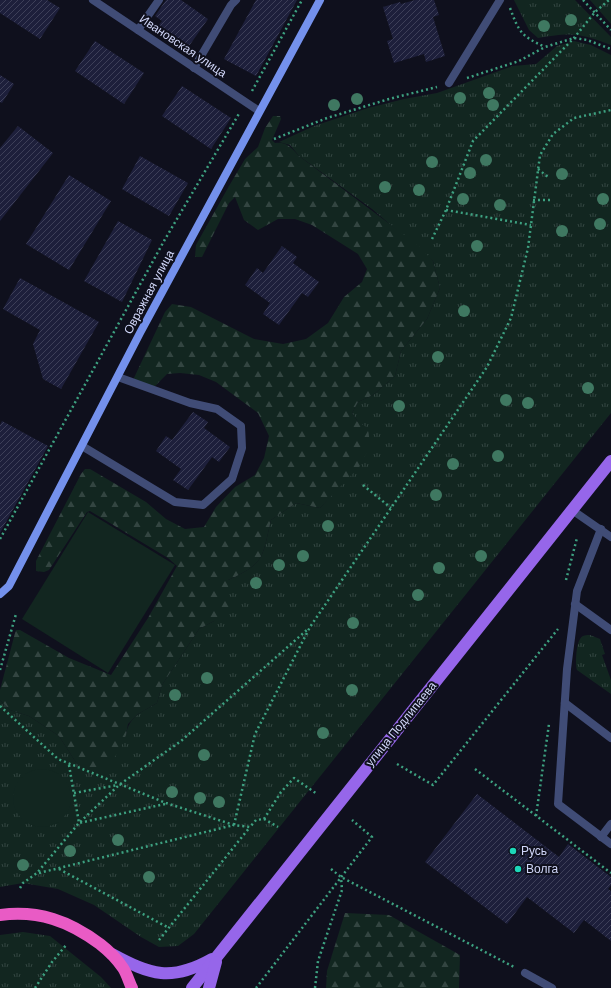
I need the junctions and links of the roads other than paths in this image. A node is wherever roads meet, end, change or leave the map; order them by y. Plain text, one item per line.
1 (93, 0) edge
2 (159, 0) edge
3 (320, 0) edge
4 (500, 0) edge
5 (232, 2) edge
6 (213, 21) dead end
7 (138, 30) junction
8 (216, 30) junction
9 (194, 68) junction
10 (449, 83) dead end
11 (259, 111) junction
12 (118, 377) junction
13 (82, 446) junction
14 (611, 461) edge
15 (572, 510) junction
16 (601, 530) junction
17 (611, 537) edge
18 (0, 594) edge
19 (576, 604) junction
20 (611, 630) edge
21 (565, 703) junction
22 (611, 738) edge
23 (611, 824) edge
24 (601, 837) junction
25 (611, 844) edge
26 (0, 915) edge
27 (112, 954) junction
28 (218, 955) junction
29 (525, 973) road end
30 (132, 988) edge
31 (192, 988) edge
32 (209, 988) edge
33 (552, 988) edge

1 - 7 street, Ивановская улица
2 - 7 street
3 - 11 street, Овражная улица
4 - 10 street
5 - 8 street
6 - 8 street
7 - 9 street, Ивановская улица
8 - 9 street
9 - 11 street, Ивановская улица
11 - 12 street, Овражная улица
12 - 13 street, Овражная улица
12 - 13 street
13 - 18 street, Овражная улица
14 - 15 main road, улица Подлипаева
15 - 16 street
15 - 28 main road, улица Подлипаева
16 - 17 street
16 - 19 street
19 - 20 street
19 - 21 street
21 - 22 street
21 - 24 street
23 - 24 street
24 - 25 street
26 - 27 highway
27 - 28 main road
27 - 30 highway
28 - 31 main road, улица Подлипаева
28 - 32 main road
29 - 33 street

